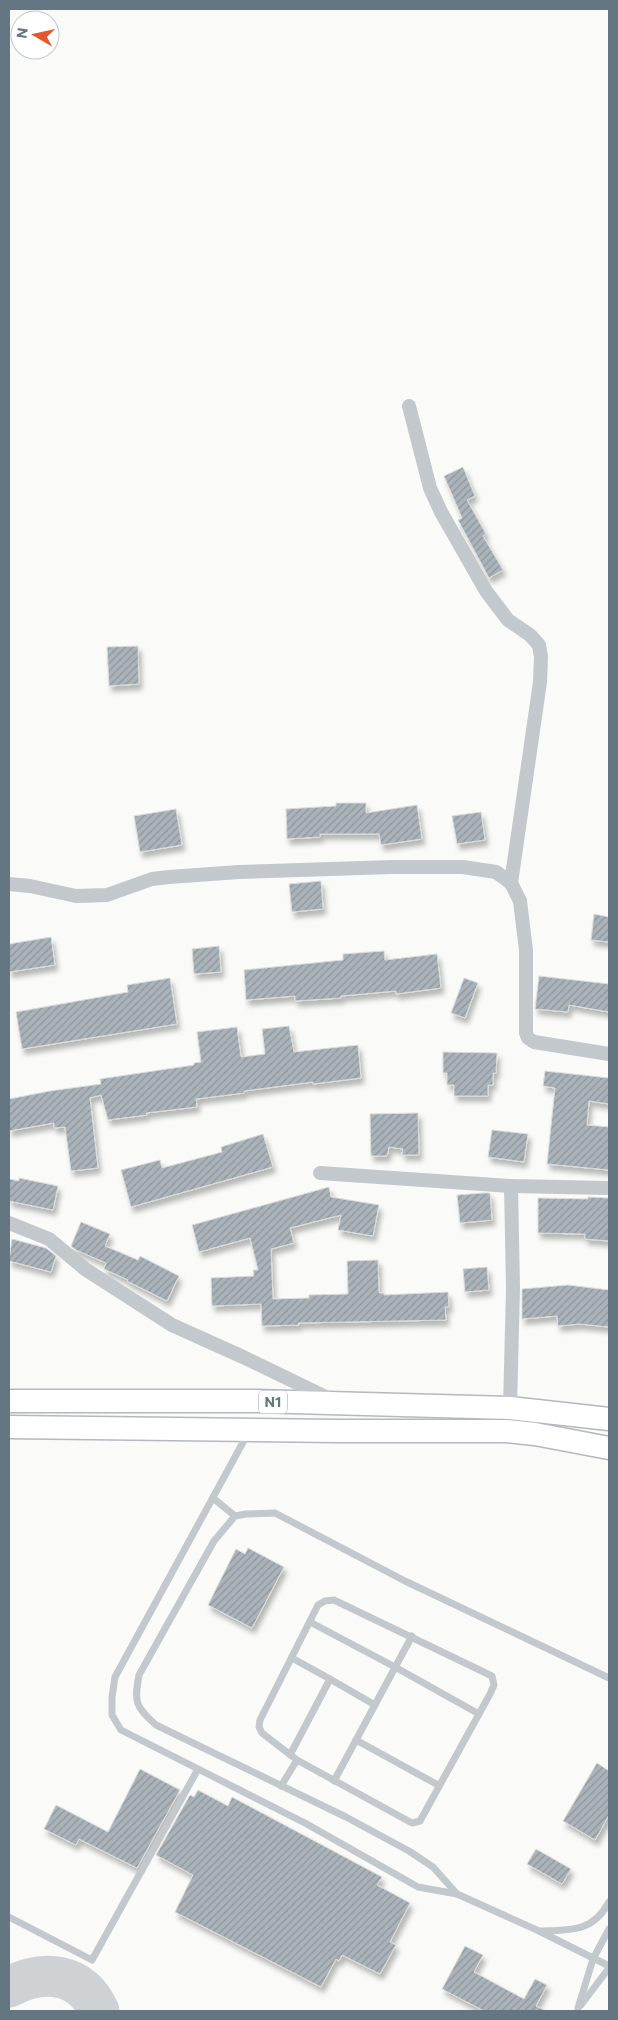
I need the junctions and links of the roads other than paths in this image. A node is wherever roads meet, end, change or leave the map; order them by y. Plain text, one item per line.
1 (409, 406) dead end
2 (511, 883) junction
3 (9, 884) edge
4 (609, 1054) edge
5 (320, 1173) dead end
6 (511, 1186) junction
7 (609, 1188) edge
8 (9, 1223) edge
9 (9, 1401) edge
10 (339, 1404) junction
11 (510, 1408) junction
12 (609, 1419) edge
13 (9, 1427) edge
14 (252, 1429) junction
15 (609, 1448) edge
16 (213, 1498) junction
17 (235, 1516) junction
18 (310, 1622) junction
19 (412, 1636) junction
20 (292, 1658) junction
21 (395, 1667) junction
22 (609, 1678) edge
23 (330, 1679) junction
24 (375, 1705) junction
25 (479, 1714) junction
26 (356, 1740) junction
27 (290, 1755) junction
28 (297, 1760) junction
29 (198, 1769) junction
30 (334, 1781) junction
31 (438, 1785) junction
32 (281, 1786) junction
33 (457, 1894) junction
34 (609, 1902) edge
35 (9, 1917) edge
36 (609, 1929) edge
37 (538, 1930) junction
38 (593, 1959) junction
39 (609, 1967) edge
40 (578, 2010) edge

1 - 2 street
2 - 3 street
2 - 4 street
5 - 6 street
6 - 7 street
6 - 11 street
8 - 10 street
9 - 10 highway, N1
10 - 11 highway, N1
11 - 12 highway, N1
13 - 14 highway, N1
14 - 15 highway, N1
14 - 16 lane
16 - 17 lane
16 - 29 lane
17 - 22 lane
17 - 32 lane
18 - 19 lane
18 - 20 lane
18 - 21 lane
19 - 21 lane
19 - 25 lane
20 - 23 lane
20 - 27 lane
21 - 24 lane
21 - 25 lane
23 - 24 lane
23 - 27 lane
24 - 26 lane
25 - 31 lane
26 - 30 lane
26 - 31 lane
27 - 28 lane
28 - 30 lane
28 - 32 lane
29 - 33 lane
29 - 35 lane
30 - 31 lane
32 - 33 lane
33 - 37 lane
34 - 37 lane
36 - 38 lane
37 - 38 lane
38 - 39 lane
38 - 40 lane
39 - 40 lane

